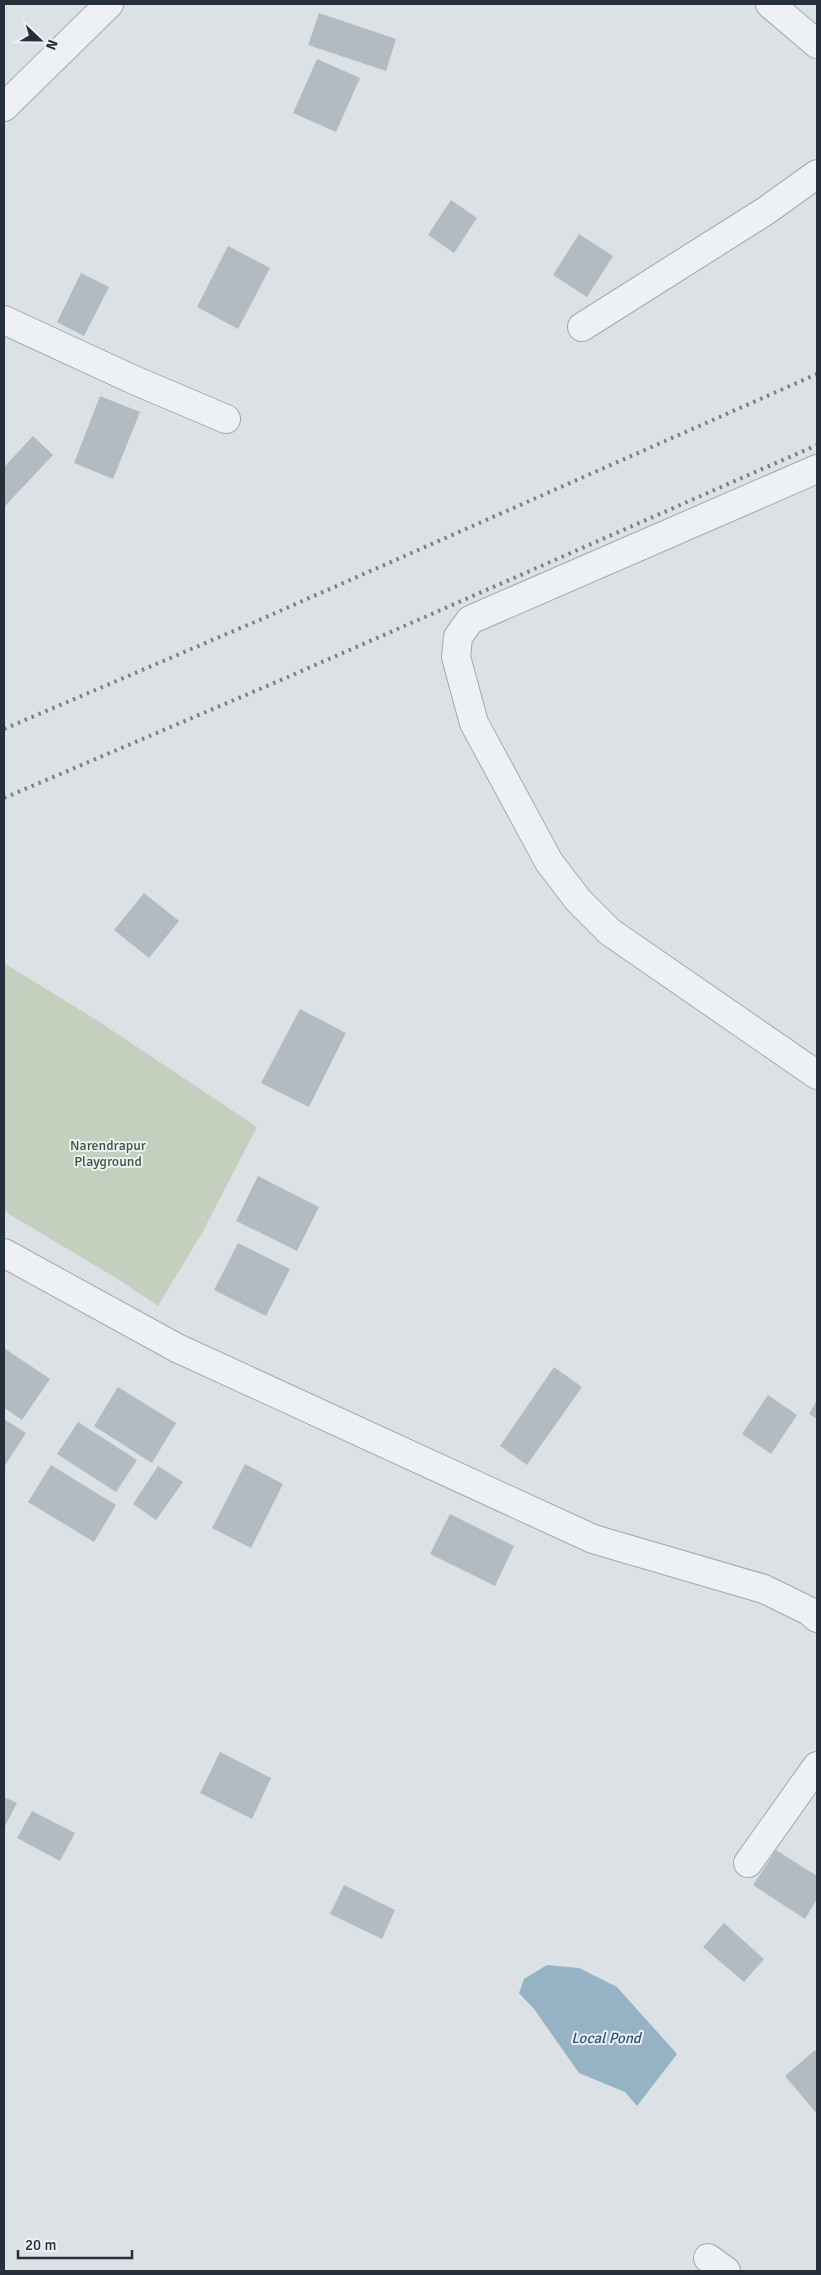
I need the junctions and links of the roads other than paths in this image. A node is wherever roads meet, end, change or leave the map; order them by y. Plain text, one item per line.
1 (108, 4) edge
2 (770, 4) edge
3 (817, 44) edge
4 (4, 107) edge
5 (817, 174) edge
6 (4, 320) edge
7 (582, 327) dead end
8 (226, 419) dead end
9 (817, 469) edge
10 (817, 1075) edge
11 (7, 1263) edge
12 (817, 1618) edge
13 (817, 1766) edge
14 (748, 1863) dead end

1 - 4 street
2 - 3 street
5 - 7 street
6 - 8 street
9 - 10 street
11 - 12 street
13 - 14 street

